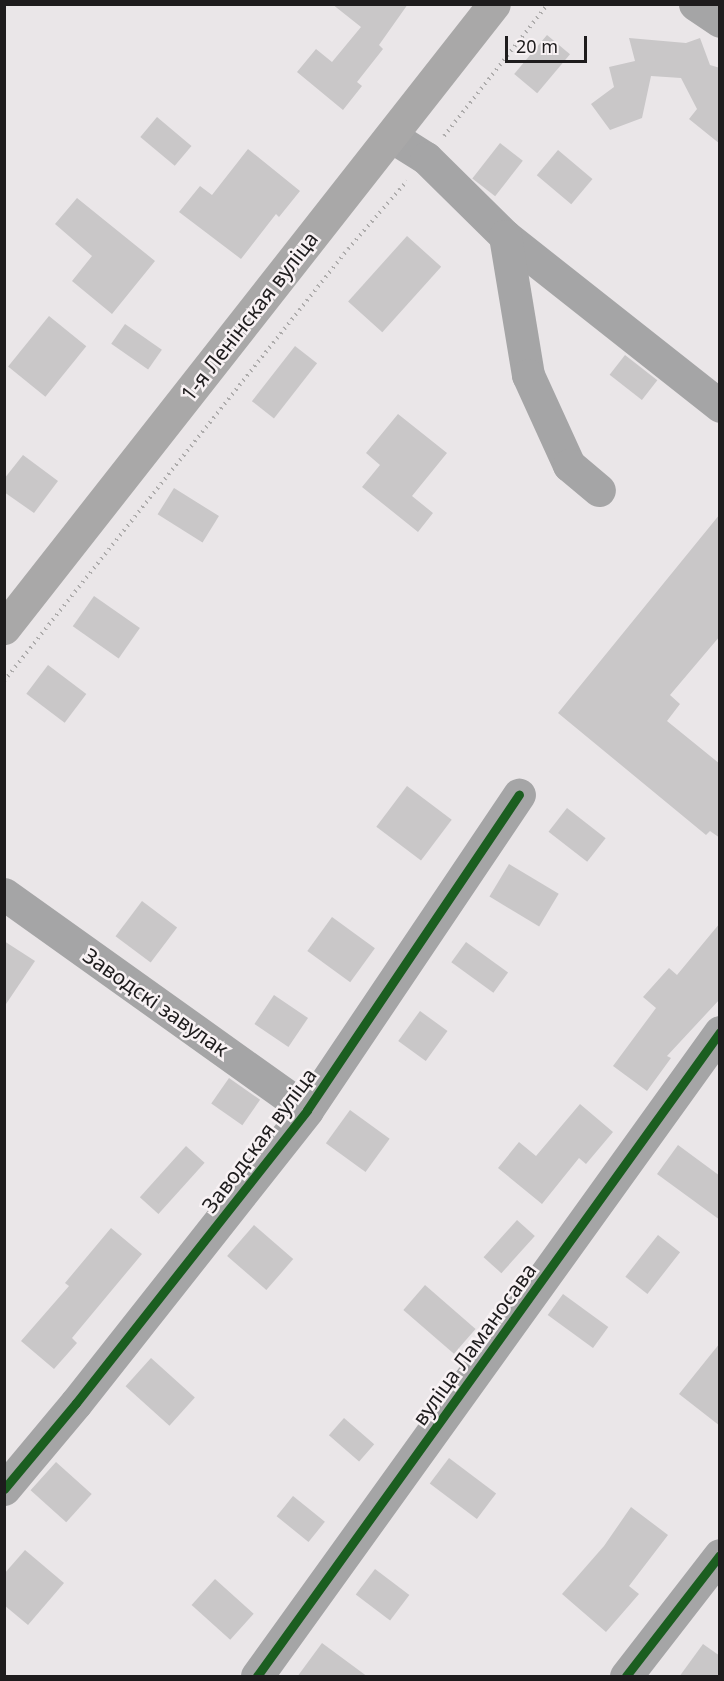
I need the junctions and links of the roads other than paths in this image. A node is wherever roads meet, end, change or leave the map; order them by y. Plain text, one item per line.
1 (494, 4) edge
2 (696, 4) edge
3 (720, 21) edge
4 (391, 136) junction
5 (505, 236) junction
6 (720, 406) edge
7 (598, 490) dead end
8 (4, 628) edge
9 (519, 795) dead end
10 (4, 894) edge
11 (720, 1032) edge
12 (307, 1110) junction
13 (4, 1489) edge
14 (720, 1555) edge
15 (257, 1677) edge
16 (626, 1677) edge

1 - 4 main road, 1-я Ленінская вуліца
2 - 3 street
4 - 5 street
4 - 8 main road, 1-я Ленінская вуліца
5 - 6 street
5 - 7 street
9 - 12 street, Заводская вуліца
10 - 12 street, Заводскі завулак
11 - 15 street, вуліца Ламаносава
12 - 13 street, Заводская вуліца
14 - 16 street

